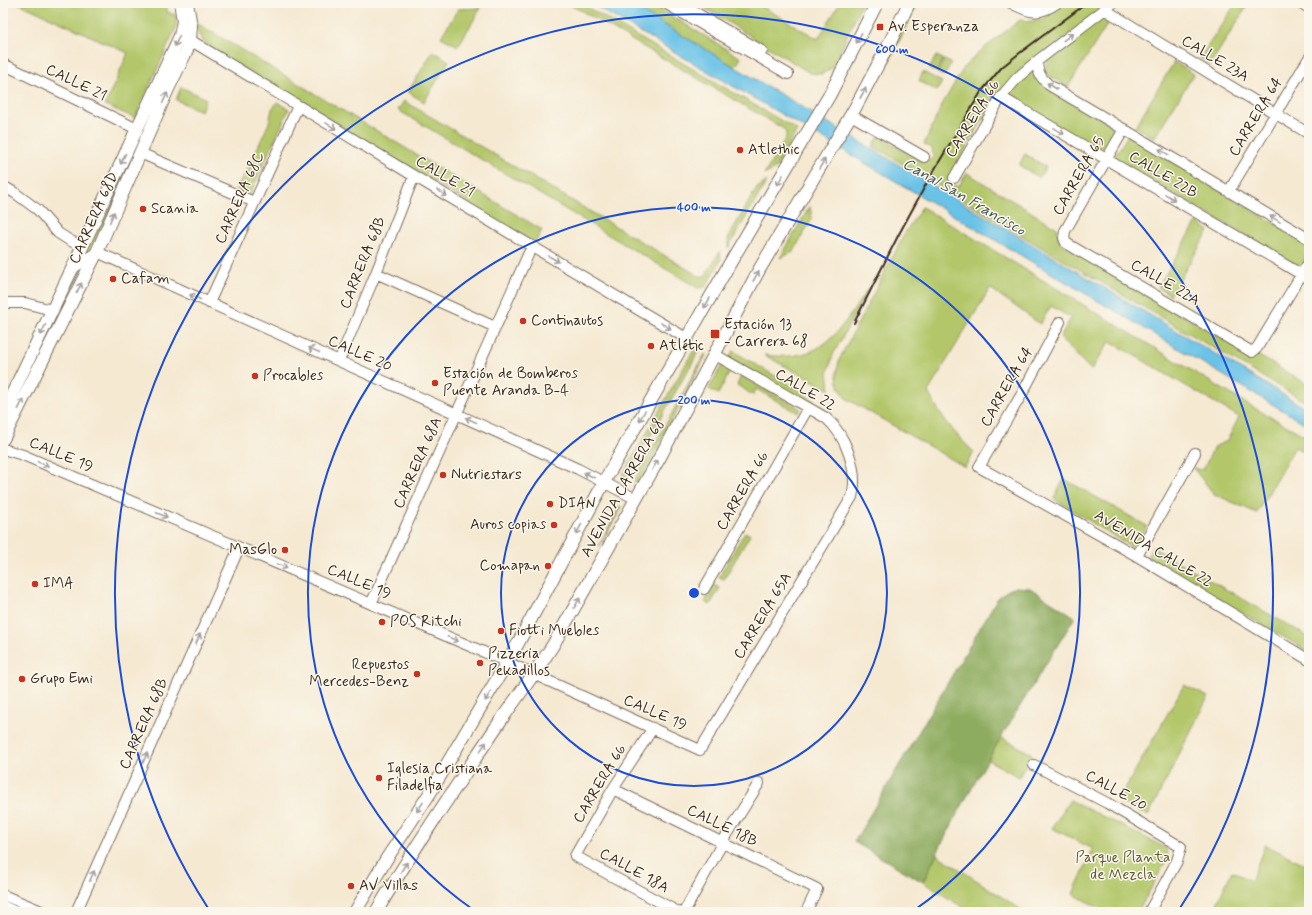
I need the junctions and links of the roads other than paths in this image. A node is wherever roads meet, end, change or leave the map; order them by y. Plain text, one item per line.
1 (180, 3) edge
2 (187, 3) edge
3 (664, 3) edge
4 (679, 3) edge
5 (876, 3) edge
6 (909, 3) edge
7 (1012, 3) edge
8 (1057, 3) edge
9 (1113, 3) edge
10 (1303, 3) edge
11 (1309, 7) edge
12 (1104, 9) junction
13 (190, 40) junction
14 (1309, 58) edge
15 (1037, 61) junction
16 (3, 64) edge
17 (1001, 97) junction
18 (298, 106) junction
19 (1276, 114) junction
20 (851, 115) junction
21 (136, 129) junction
22 (1124, 129) junction
23 (1309, 134) edge
24 (140, 153) junction
25 (924, 157) dead end
26 (1106, 159) junction
27 (414, 176) junction
28 (954, 178) dead end
29 (3, 186) edge
30 (1229, 191) junction
31 (254, 202) junction
32 (1064, 238) joint
33 (1309, 239) edge
34 (532, 246) junction
35 (83, 247) junction
36 (97, 252) junction
37 (1309, 262) edge
38 (72, 269) junction
39 (376, 273) junction
40 (1305, 277) edge
41 (3, 303) edge
42 (209, 303) junction
43 (52, 310) junction
44 (1060, 322) dead end
45 (496, 327) junction
46 (686, 338) junction
47 (714, 354) junction
48 (339, 361) junction
49 (808, 408) junction
50 (3, 413) edge
51 (456, 414) junction
52 (3, 439) edge
53 (3, 449) edge
54 (1195, 453) dead end
55 (979, 467) joint
56 (604, 483) junction
57 (852, 497) joint
58 (636, 499) junction
59 (239, 548) junction
60 (1137, 556) junction
61 (704, 589) dead end
62 (371, 604) junction
63 (1309, 660) edge
64 (507, 662) junction
65 (534, 675) junction
66 (652, 728) junction
67 (700, 750) joint
68 (1034, 765) dead end
69 (759, 783) dead end
70 (613, 789) junction
71 (723, 843) junction
72 (575, 856) joint
73 (3, 895) edge
74 (3, 906) edge
75 (16, 912) edge
76 (44, 912) edge
77 (76, 912) edge
78 (355, 912) edge
79 (376, 912) edge
80 (678, 912) edge
81 (684, 912) edge
82 (806, 912) edge
83 (1149, 912) edge

1 -> 21 main road, CARRERA 68D
2 - 13 main road, CARRERA 68D
3 - 4 street
5 -> 46 main road, AVENIDA CARRERA 68
20 -> 6 main road, AVENIDA CARRERA 68
7 - 8 street
9 - 12 street, CARRERA 66
10 - 11 main road
15 -> 12 street, CARRERA 66
12 - 19 street, CALLE 23A
13 - 18 street, CALLE 21
24 -> 13 main road, CARRERA 68D
14 - 19 street, CARRERA 64
15 - 17 street, CARRERA 66
22 -> 15 street, CALLE 22B
16 - 21 street, CALLE 21
17 -> 26 street, CALLE 22B
17 - 28 street, CARRERA 66
18 -> 27 street, CALLE 21
18 - 31 street, CARRERA 68C
19 - 23 street, CALLE 23A
19 - 30 street, CARRERA 64
20 - 25 street
47 -> 20 main road, AVENIDA CARRERA 68
21 -> 35 main road, CARRERA 68D
22 - 26 street, CARRERA 65
30 -> 22 street, CALLE 22B
24 - 31 street
36 -> 24 main road, CARRERA 68D
26 - 32 street, CARRERA 65
26 -> 40 street, CALLE 22B
27 -> 34 street, CALLE 21
27 - 39 street, CARRERA 68B
29 - 35 street
33 -> 30 street, CALLE 22B
31 - 42 street, CARRERA 68C
32 - 40 street, CALLE 22A
34 - 45 street, CARRERA 68A
34 -> 46 street, CALLE 21
35 - 38 main road, CARRERA 68D
36 - 38 street
42 -> 36 street, CALLE 20
52 -> 36 main road, CARRERA 68D
37 - 40 street
38 - 43 main road, CARRERA 68D
39 - 45 street
39 - 48 street, CARRERA 68B
41 - 43 street
48 -> 42 street, CALLE 20
43 -> 50 main road, CARRERA 68D
44 - 55 street, CARRERA 64
45 - 51 street, CARRERA 68A
46 -> 56 main road, AVENIDA CARRERA 68
47 - 49 street, CALLE 22
58 -> 47 main road, AVENIDA CARRERA 68
48 - 51 street, CALLE 20
49 - 57 street, CALLE 22
49 - 61 street, CARRERA 66
56 -> 51 street, CALLE 20
51 - 62 street, CARRERA 68A
53 -> 59 street, CALLE 19
54 - 60 street
55 - 60 street, AVENIDA CALLE 22
56 - 58 street, CALLE 20
56 -> 64 main road, AVENIDA CARRERA 68
57 - 67 street, CARRERA 65A
65 -> 58 main road, AVENIDA CARRERA 68
59 -> 62 street, CALLE 19
77 -> 59 street, CARRERA 68B
60 - 63 street, AVENIDA CALLE 22
62 -> 64 street, CALLE 19
64 - 65 street, CALLE 19
64 -> 78 main road, AVENIDA CARRERA 68
65 - 66 street, CALLE 19
79 -> 65 main road, AVENIDA CARRERA 68
66 - 67 street, CALLE 19
66 - 70 street, CARRERA 66
68 - 83 street, CALLE 20
69 - 71 street
70 - 71 street, CALLE 18B
70 - 72 street, CARRERA 66
71 - 81 street
71 - 82 street, CALLE 18B
72 - 80 street, CALLE 18A
73 - 76 street
74 - 75 street

